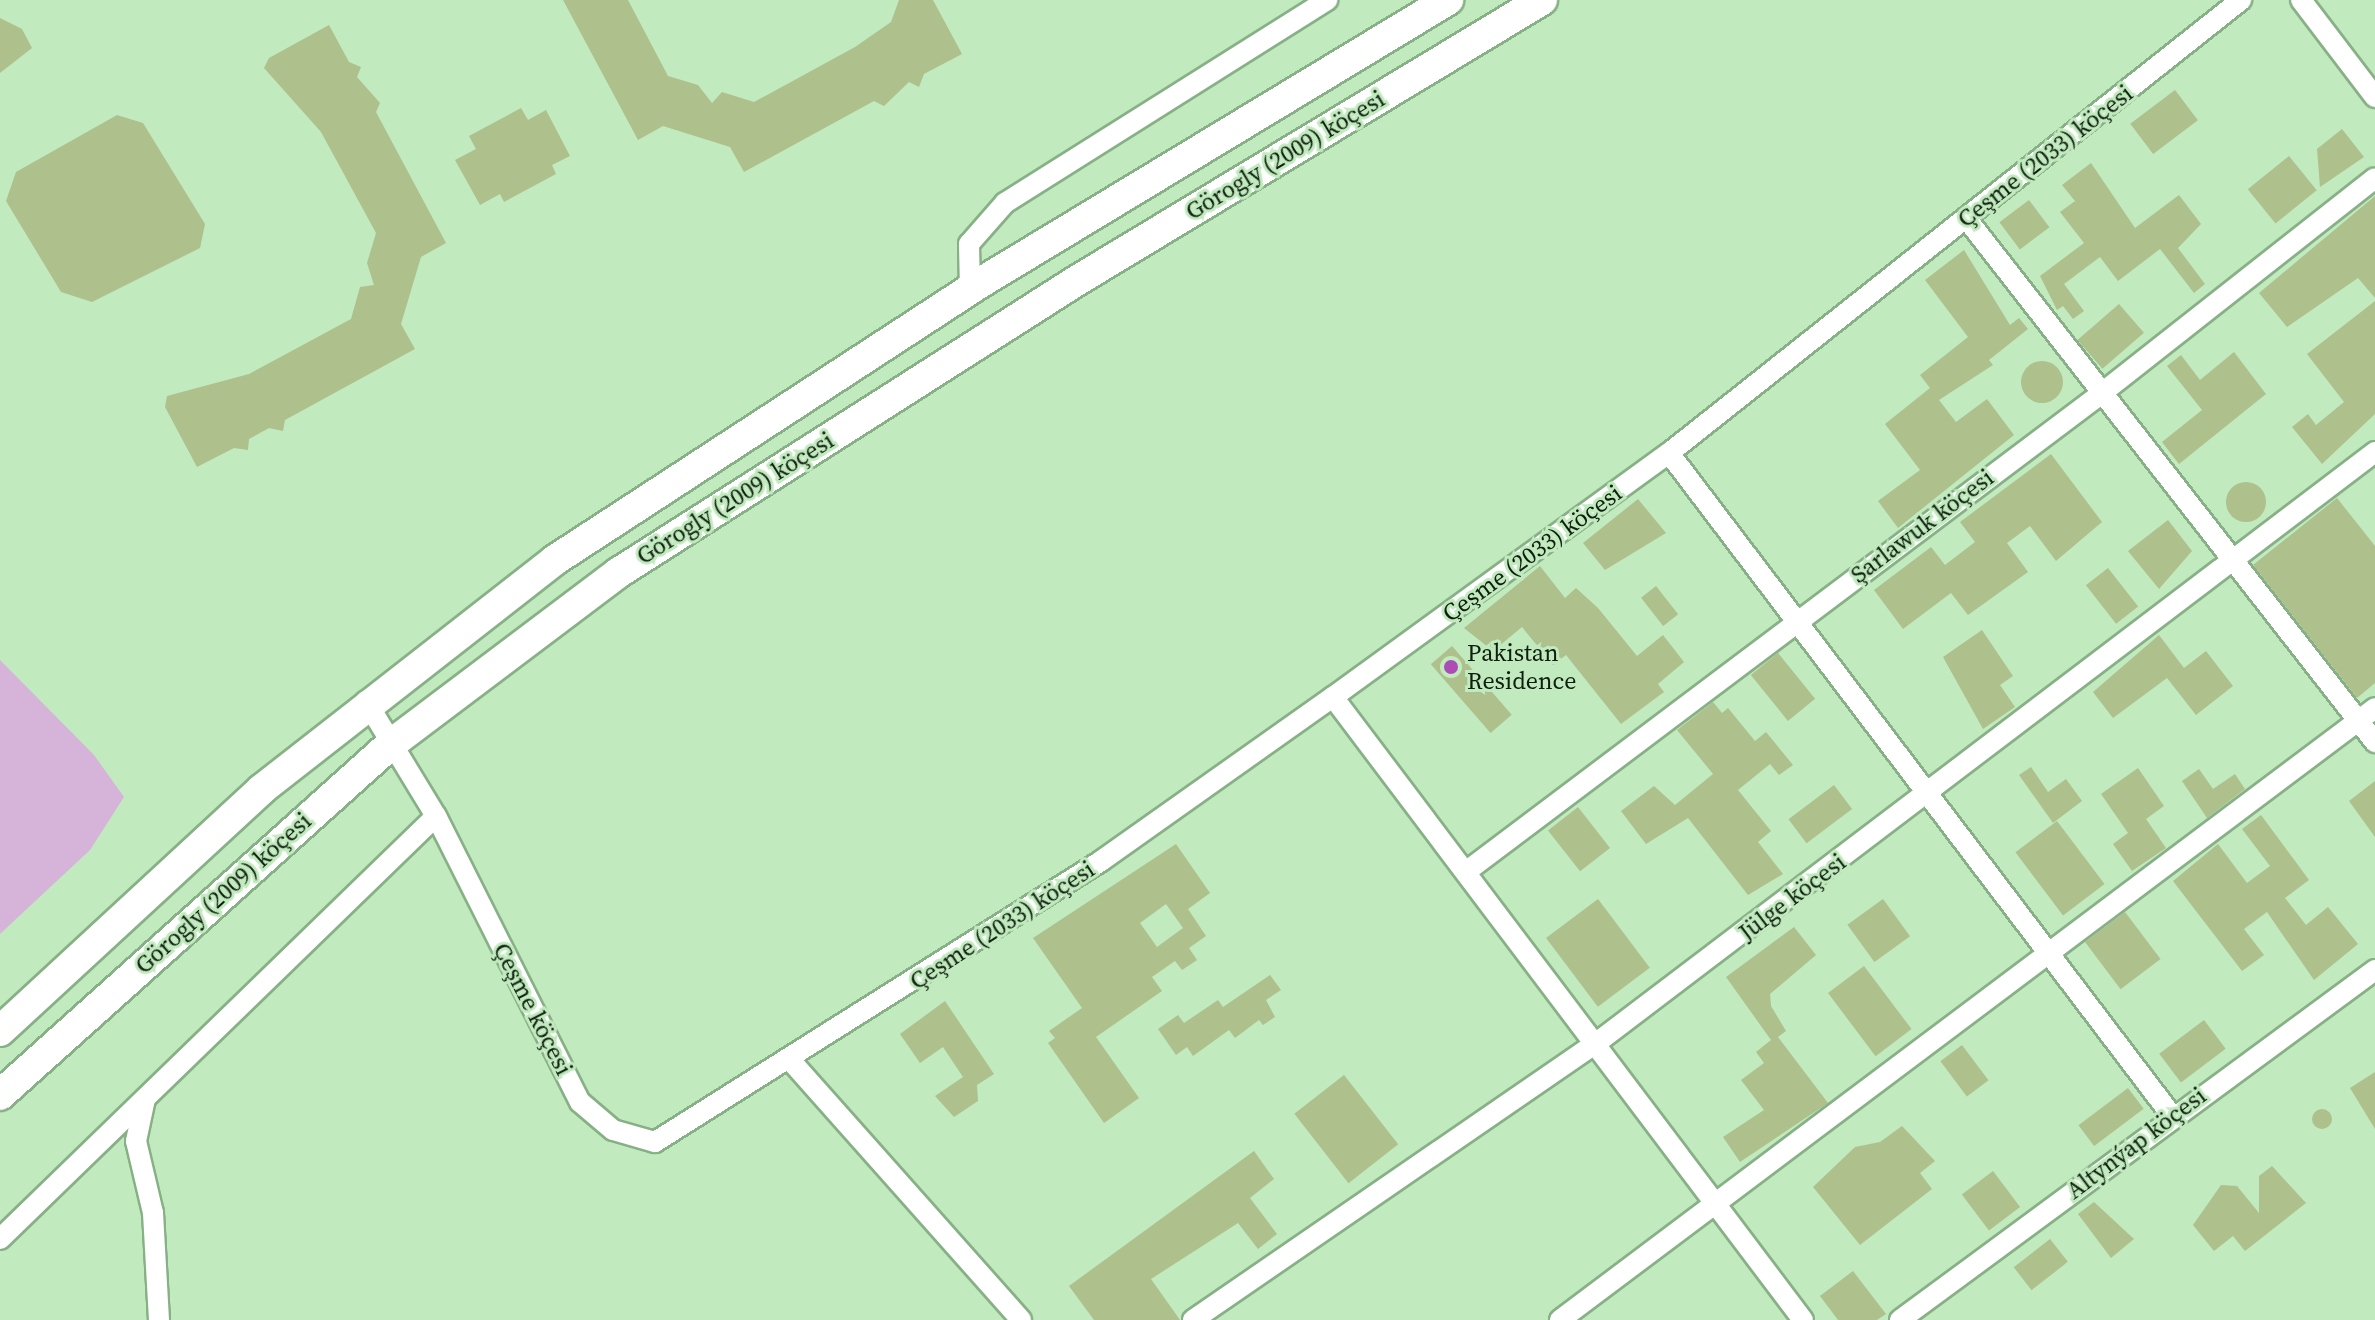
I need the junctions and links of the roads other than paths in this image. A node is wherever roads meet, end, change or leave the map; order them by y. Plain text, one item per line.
1 (1327, 0) edge
2 (1448, 0) edge
3 (1542, 0) edge
4 (2241, 0) edge
5 (2301, 0) edge
6 (2375, 97) edge
7 (2375, 178) edge
8 (1966, 218) junction
9 (970, 289) junction
10 (2102, 393) junction
11 (2375, 452) edge
12 (1669, 453) junction
13 (2233, 563) junction
14 (1795, 621) junction
15 (1333, 697) junction
16 (366, 701) junction
17 (2367, 715) edge
18 (2375, 742) edge
19 (390, 745) junction
20 (1927, 796) junction
21 (436, 816) junction
22 (1467, 871) junction
23 (2047, 954) junction
24 (2375, 970) edge
25 (0, 1031) edge
26 (1599, 1041) junction
27 (792, 1062) junction
28 (0, 1095) edge
29 (147, 1095) junction
30 (2172, 1116) junction
31 (1720, 1206) junction
32 (0, 1239) edge
33 (159, 1320) edge
34 (1021, 1320) edge
35 (1193, 1320) edge
36 (1560, 1320) edge
37 (1803, 1320) edge
38 (1900, 1320) edge

1 - 9 street
2 - 9 main road, Görogly (2009) köçesi
3 - 19 main road, Görogly (2009) köçesi
4 - 8 street, Çeşme (2033) köçesi
5 - 6 street
7 - 10 street, Şarlawuk köçesi
8 - 10 street
8 - 12 street, Çeşme (2033) köçesi
9 - 16 main road, Görogly (2009) köçesi
10 - 13 street
10 - 14 street, Şarlawuk köçesi
11 - 13 street, Jülge köçesi
12 - 14 street
12 - 15 street, Çeşme (2033) köçesi
13 - 17 street
13 - 20 street, Jülge köçesi
14 - 20 street
14 - 22 street, Şarlawuk köçesi
15 - 22 street
15 - 27 street, Çeşme (2033) köçesi
16 - 19 street, Çeşme köçesi
16 - 25 main road, Görogly (2009) köçesi
17 - 18 street
17 - 23 street
19 - 21 street, Çeşme köçesi
19 - 28 main road, Görogly (2009) köçesi
20 - 23 street
20 - 26 street, Jülge köçesi
21 - 27 street, Çeşme köçesi
21 - 29 street
22 - 26 street
23 - 30 street
23 - 31 street
24 - 30 street, Altynýap köçesi
26 - 31 street
26 - 35 street, Jülge köçesi
27 - 34 street
29 - 32 street
29 - 33 street
30 - 38 street, Altynýap köçesi
31 - 36 street
31 - 37 street

